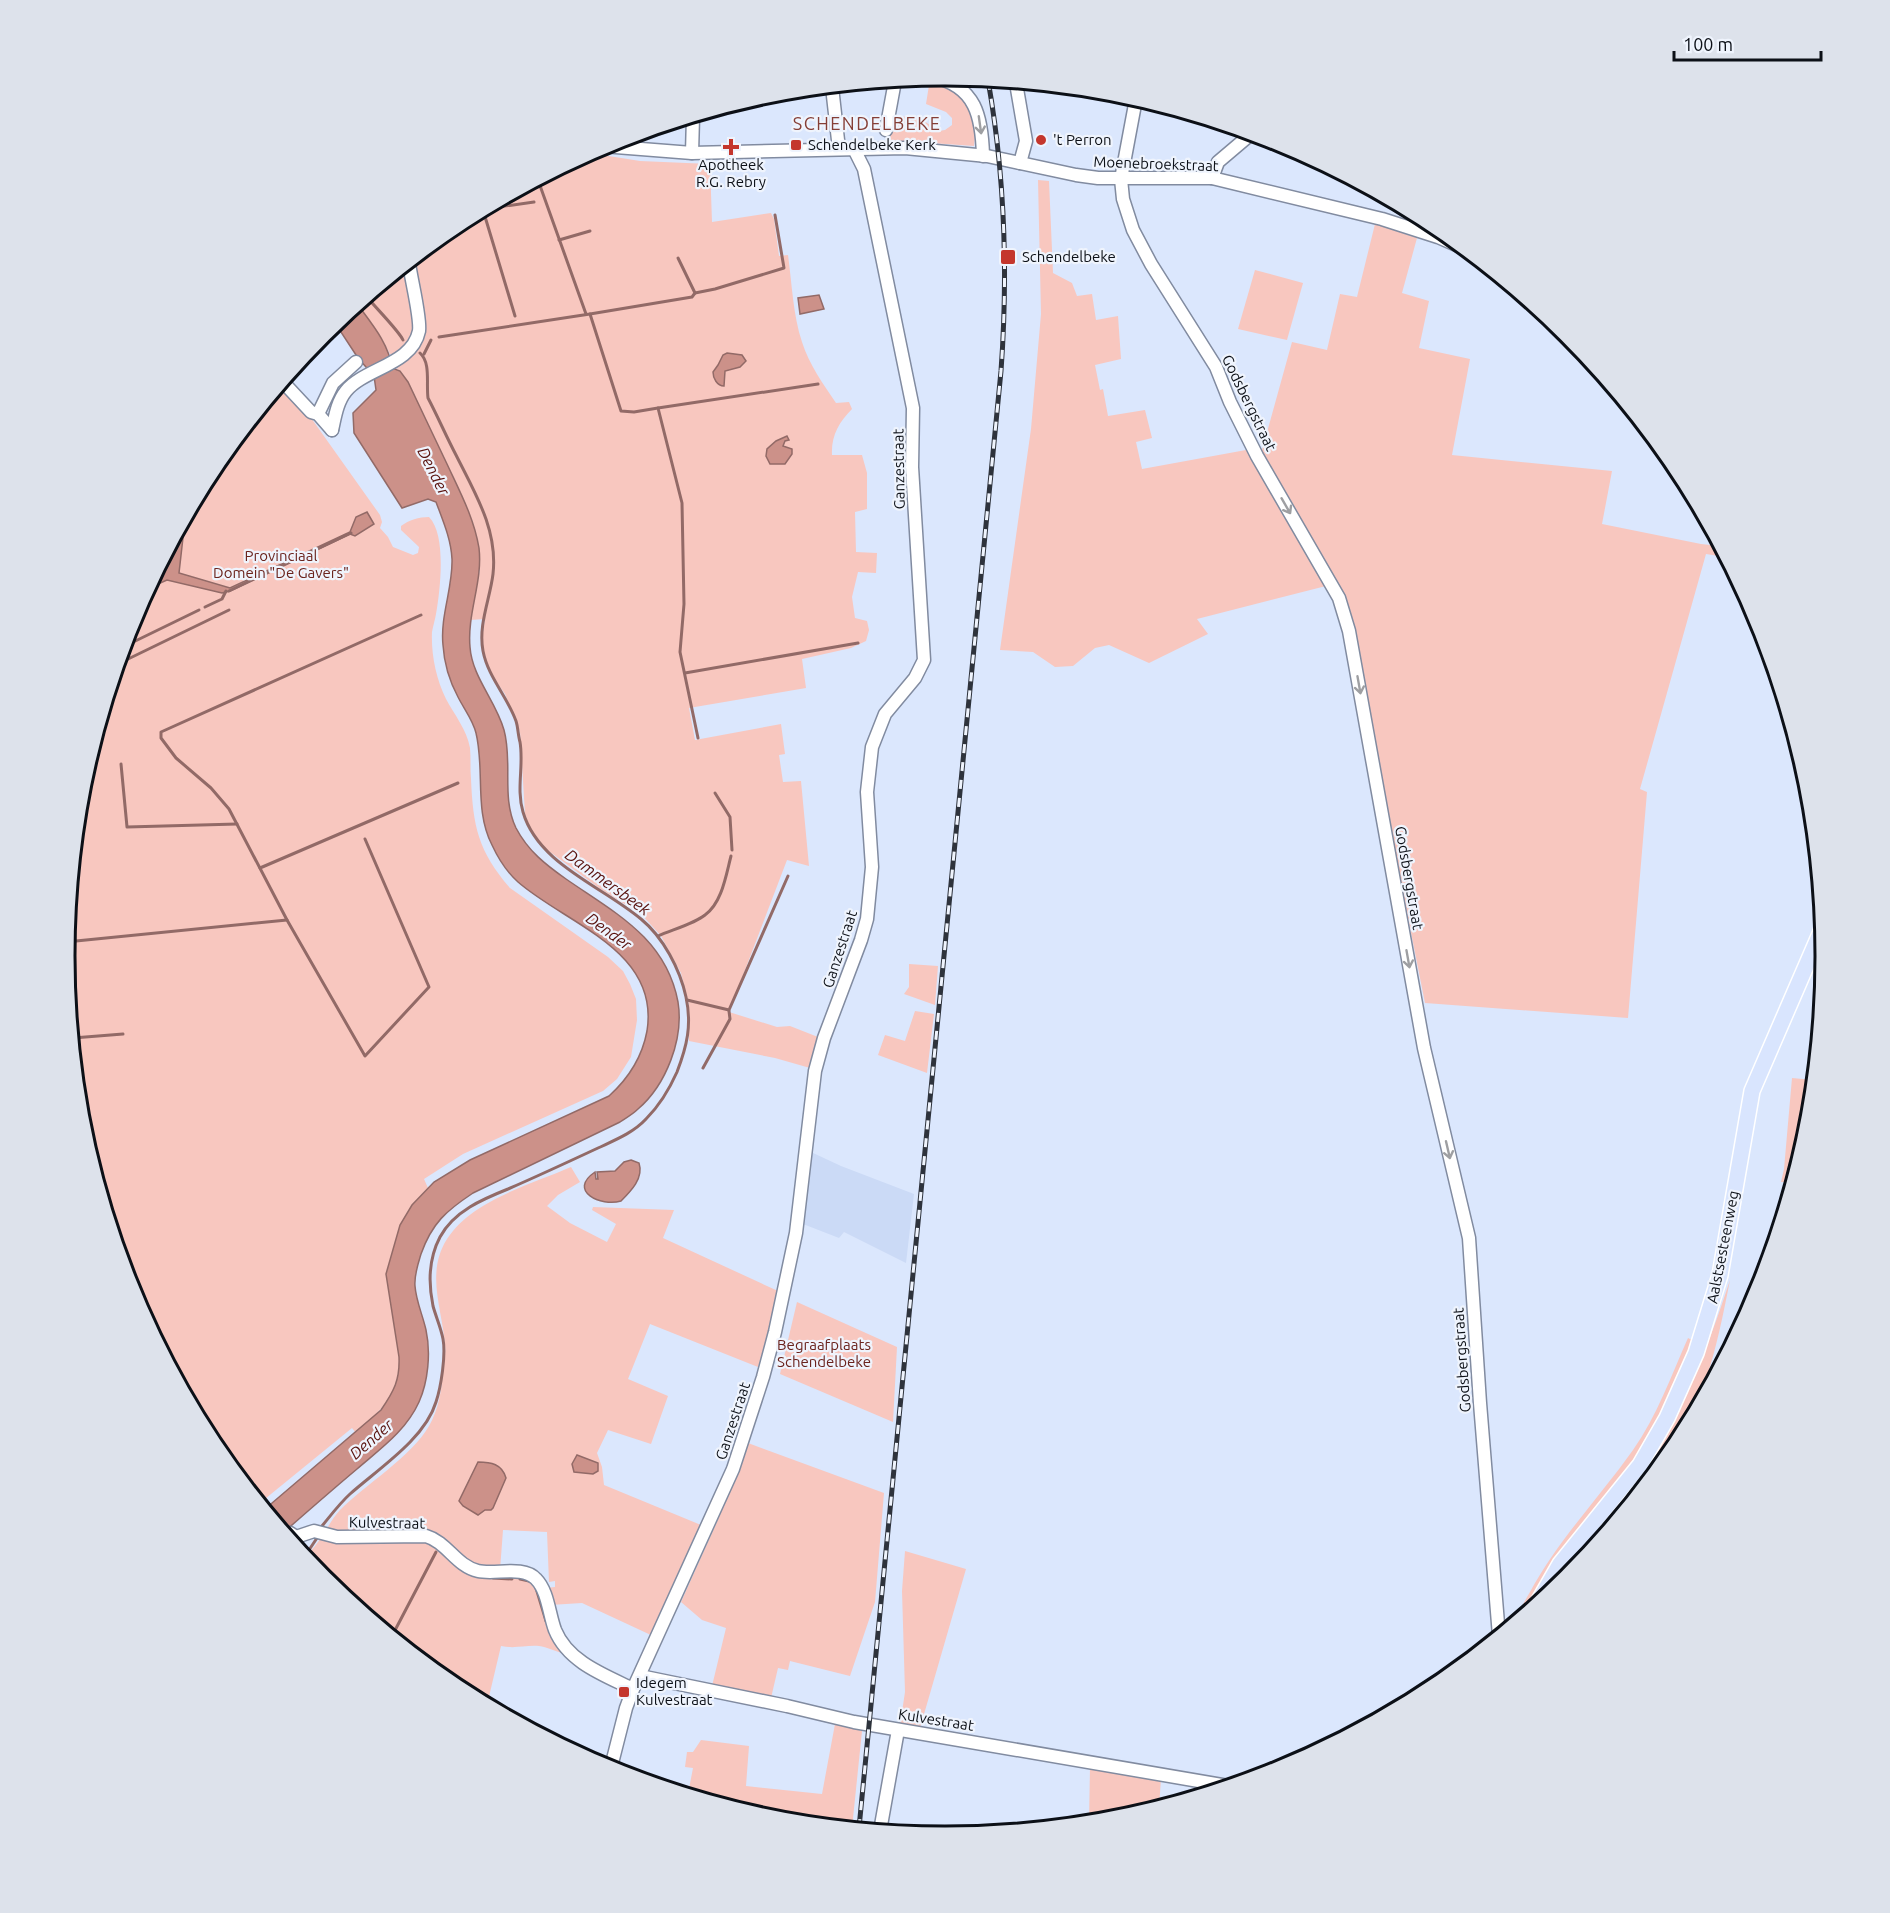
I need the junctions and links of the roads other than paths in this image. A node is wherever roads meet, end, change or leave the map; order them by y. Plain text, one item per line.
1 (954, 86) edge
2 (893, 88) edge
3 (1017, 90) edge
4 (833, 94) edge
5 (1134, 108) edge
6 (693, 124) edge
7 (886, 130) dead end
8 (1244, 140) edge
9 (626, 148) edge
10 (839, 149) junction
11 (854, 149) junction
12 (692, 153) junction
13 (982, 156) junction
14 (1020, 163) junction
15 (1212, 178) junction
16 (1121, 179) junction
17 (1431, 235) edge
18 (410, 270) edge
19 (356, 362) dead end
20 (288, 387) edge
21 (318, 414) junction
22 (1815, 944) edge
23 (297, 1537) edge
24 (1550, 1582) edge
25 (1499, 1628) edge
26 (640, 1676) junction
27 (633, 1689) junction
28 (898, 1730) junction
29 (613, 1760) edge
30 (1214, 1784) edge
31 (881, 1824) edge

1 -> 13 street
2 - 7 street
3 - 14 street
4 - 10 street
5 - 16 street
6 - 12 street
8 - 15 street
9 - 12 street, Moenebroekstraat
10 - 11 street, Moenebroekstraat
10 - 12 street, Moenebroekstraat
11 - 13 street, Moenebroekstraat
11 - 26 street, Ganzestraat
13 - 14 street, Moenebroekstraat
14 - 16 street, Moenebroekstraat
15 - 16 street, Moenebroekstraat
15 - 17 street, Moenebroekstraat
16 -> 25 street, Godsbergstraat
18 - 21 street
19 - 21 street
20 - 21 street
22 - 24 main road, Aalstsesteenweg
23 - 27 street, Kulvestraat
26 - 27 street, Ganzestraat
26 - 28 street, Kulvestraat
27 - 29 street, Ganzestraat
28 - 30 street, Kulvestraat
28 - 31 street

